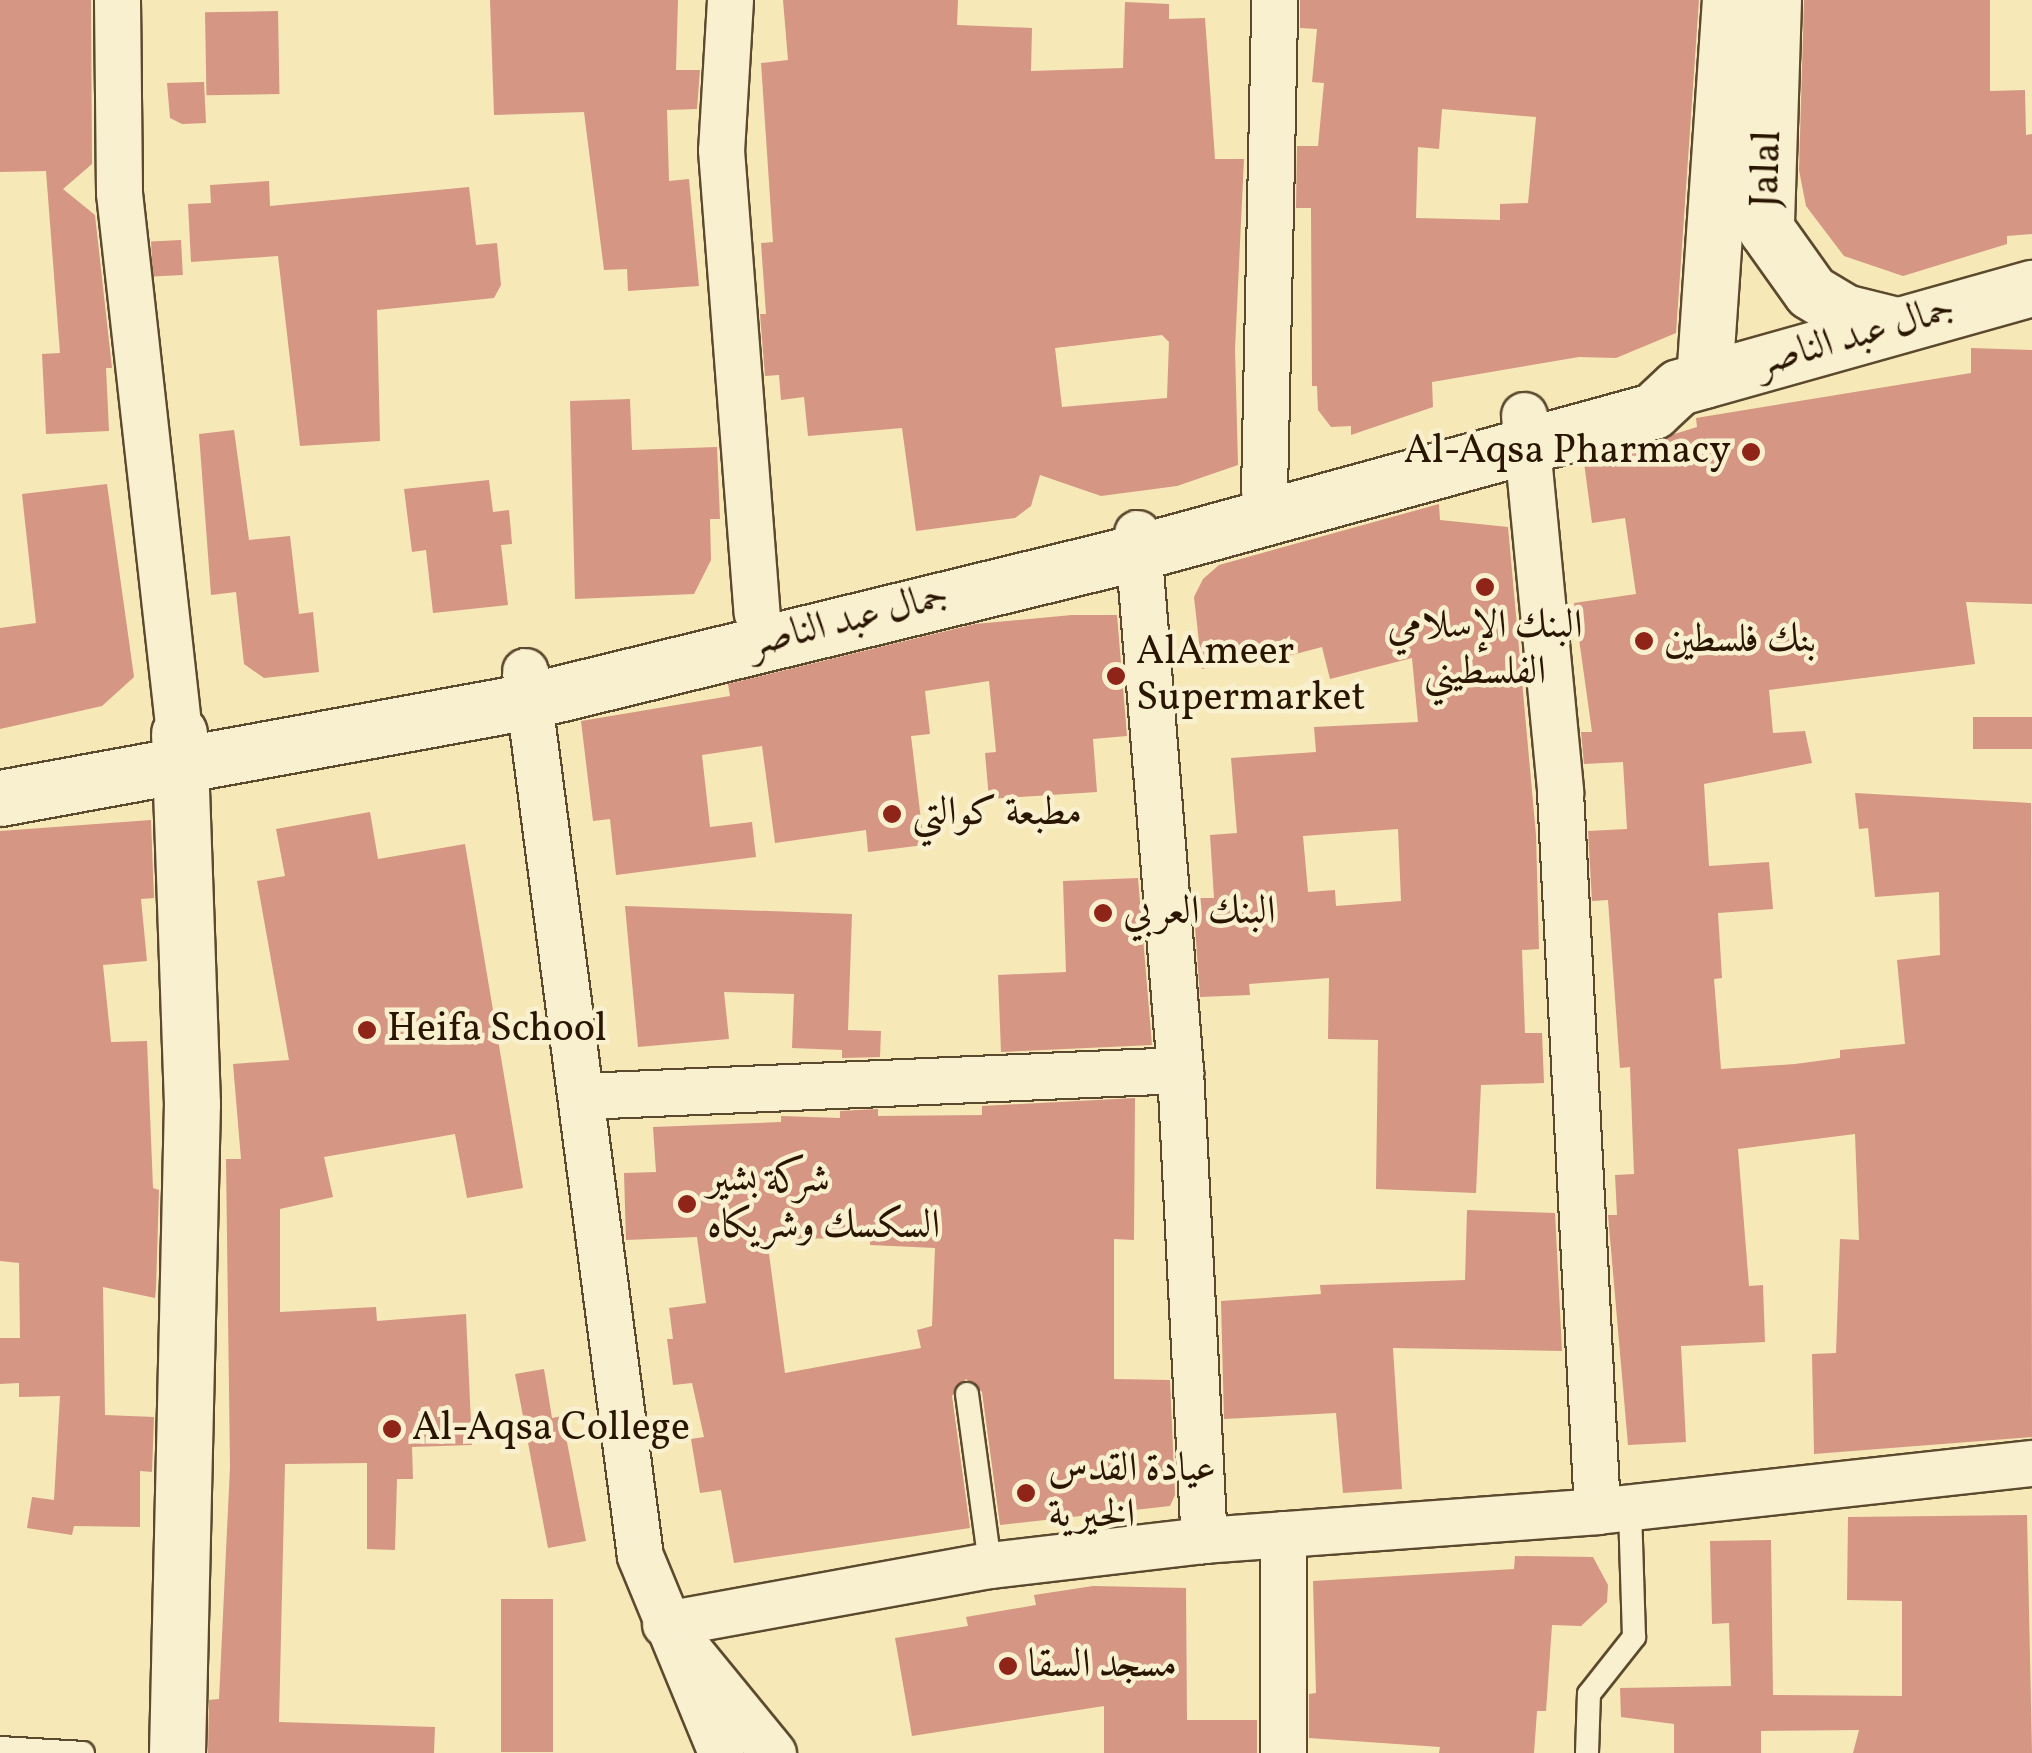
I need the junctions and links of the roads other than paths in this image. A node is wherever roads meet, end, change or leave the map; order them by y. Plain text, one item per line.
1 (117, 0) edge
2 (730, 0) edge
3 (1274, 0) edge
4 (1730, 0) edge
5 (1773, 0) edge
6 (2032, 288) edge
7 (1896, 324) junction
8 (1692, 383) junction
9 (1525, 432) junction
10 (1264, 492) junction
11 (1138, 543) junction
12 (756, 614) junction
13 (527, 686) junction
14 (180, 749) junction
15 (0, 763) edge
16 (0, 798) edge
17 (1180, 1070) junction
18 (583, 1096) junction
19 (967, 1394) dead end
20 (2032, 1464) edge
21 (1614, 1509) junction
22 (1283, 1534) junction
23 (1204, 1540) junction
24 (990, 1565) junction
25 (664, 1624) junction
26 (0, 1748) edge
27 (82, 1753) edge
28 (176, 1753) edge
29 (721, 1753) edge
30 (773, 1753) edge
31 (1283, 1753) edge
32 (1586, 1753) edge

1 - 14 street
2 - 12 street
3 - 10 street
4 - 8 main road, Jalal
5 - 7 main road, Jalal
6 - 7 main road, جمال عبد الناصر
7 - 8 main road, جمال عبد الناصر
8 - 9 main road, جمال عبد الناصر
9 - 10 main road, جمال عبد الناصر
9 - 11 main road, جمال عبد الناصر
9 - 21 street
10 - 11 main road, جمال عبد الناصر
11 - 12 main road, جمال عبد الناصر
11 - 13 main road, جمال عبد الناصر
11 - 17 street
12 - 13 main road, جمال عبد الناصر
13 - 14 main road, جمال عبد الناصر
13 - 18 street
14 - 15 main road, جمال عبد الناصر
14 - 16 main road, جمال عبد الناصر
14 - 28 main road
17 - 18 street
17 - 23 street
18 - 25 street
19 - 24 lane
20 - 21 street
21 - 22 street
21 - 32 lane
22 - 23 street
22 - 31 street
23 - 24 street
24 - 25 street
25 - 29 street
25 - 30 street
26 - 27 lane

